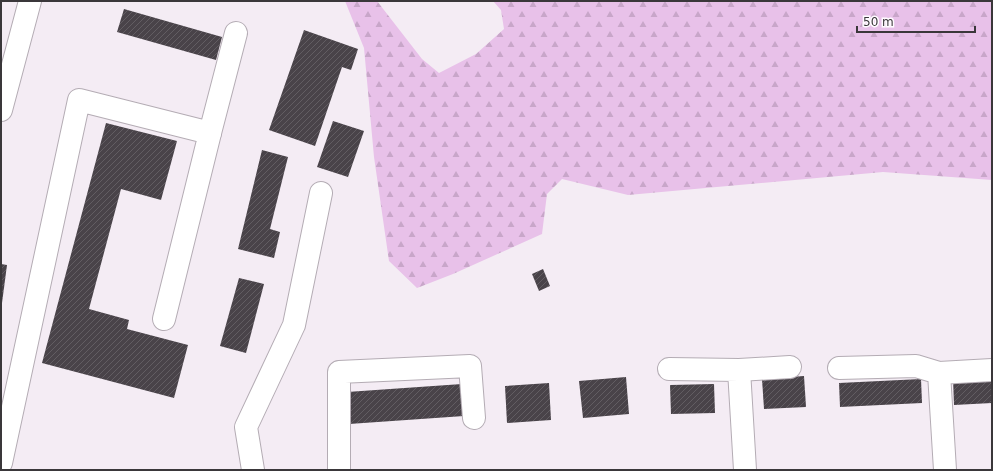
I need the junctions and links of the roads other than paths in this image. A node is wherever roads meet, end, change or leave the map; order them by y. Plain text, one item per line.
1 (30, 1) edge
2 (236, 32) dead end
3 (1, 110) edge
4 (210, 133) junction
5 (321, 193) dead end
6 (164, 319) dead end
7 (790, 367) dead end
8 (839, 368) dead end
9 (669, 369) dead end
10 (739, 370) junction
11 (992, 370) edge
12 (938, 373) junction
13 (474, 418) dead end
14 (1, 463) edge
15 (254, 470) edge
16 (339, 470) edge
17 (745, 470) edge
18 (945, 470) edge

1 - 3 street
2 - 4 street
4 - 6 street
4 - 14 street
5 - 15 street
7 - 10 street
8 - 12 street
9 - 10 street
10 - 17 street
11 - 12 street
12 - 18 street
13 - 16 street

